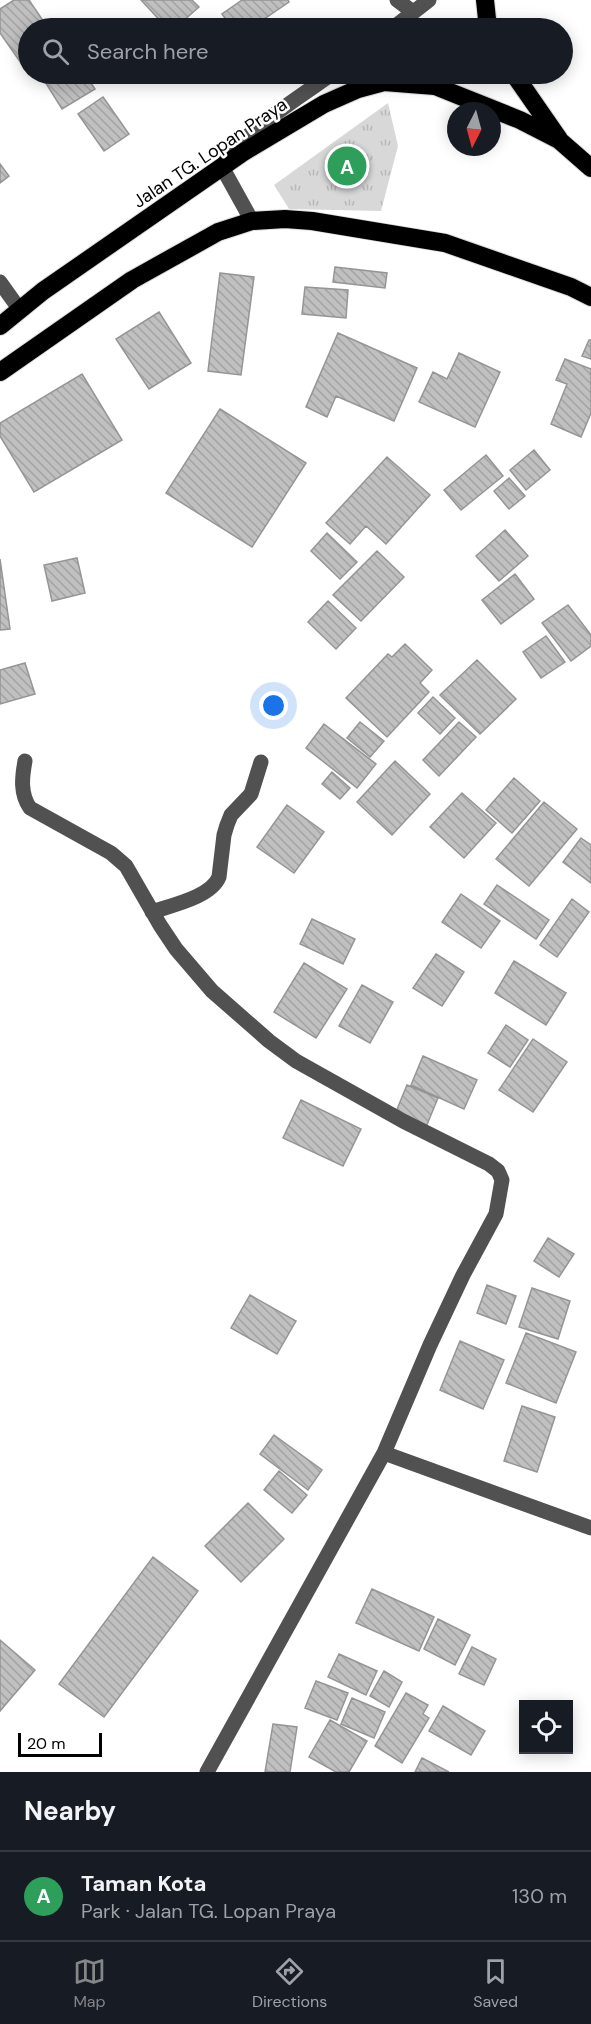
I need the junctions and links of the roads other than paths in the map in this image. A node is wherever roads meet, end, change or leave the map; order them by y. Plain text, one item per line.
1 (396, 0) edge
2 (429, 0) edge
3 (485, 0) edge
4 (413, 12) junction
5 (406, 18) edge
6 (487, 18) edge
7 (318, 84) edge
8 (377, 84) edge
9 (418, 84) edge
10 (521, 84) edge
11 (559, 140) junction
12 (222, 167) junction
13 (591, 168) edge
14 (252, 221) junction
15 (0, 282) edge
16 (591, 297) edge
17 (20, 310) junction
18 (0, 326) edge
19 (0, 372) edge
20 (25, 761) dead end
21 (261, 762) dead end
22 (152, 912) junction
23 (384, 1453) junction
24 (591, 1528) edge
25 (207, 1772) edge

1 - 4 street
2 - 4 street
3 - 6 highway
4 - 5 street
7 - 12 street
8 - 12 highway, Jalan TG. Lopan Praya
9 - 11 highway, Jalan TG. Lopan Praya
10 - 11 highway
11 - 13 highway, Jalan TG. Lopan Praya
12 - 14 street
12 - 17 highway, Jalan TG. Lopan Praya
14 - 16 highway
14 - 19 highway
15 - 17 street
17 - 18 highway, Jalan TG. Lopan Praya
20 - 22 street
21 - 22 street
22 - 23 street
23 - 24 street
23 - 25 street

